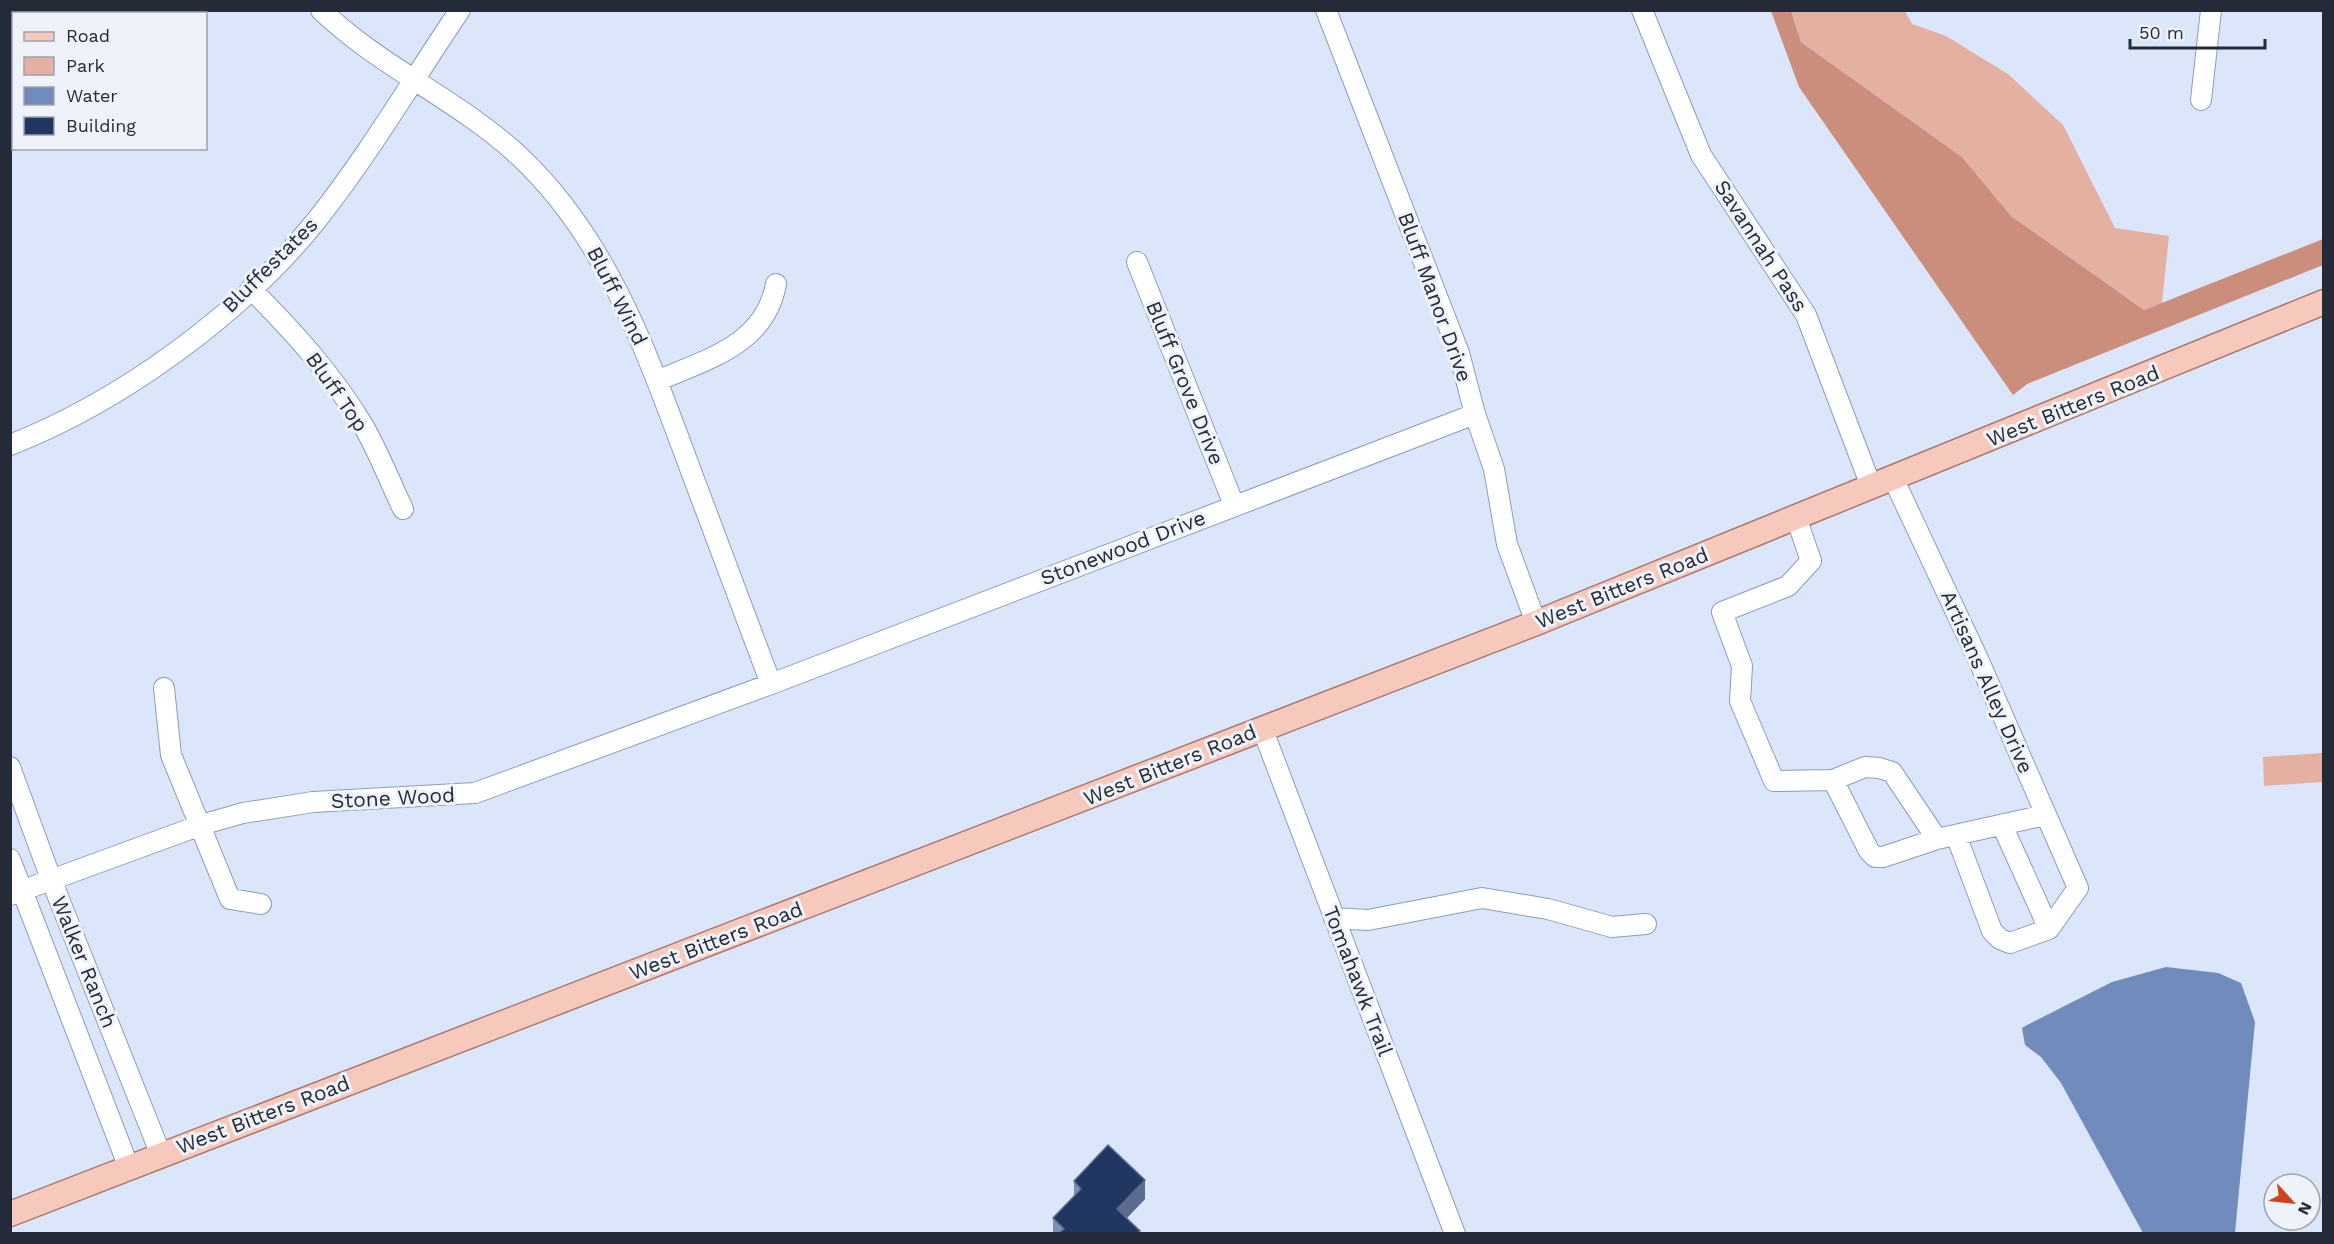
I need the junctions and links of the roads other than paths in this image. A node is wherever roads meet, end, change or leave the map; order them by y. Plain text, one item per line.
1 (321, 10) edge
2 (460, 10) edge
3 (1326, 10) edge
4 (1642, 10) edge
5 (2211, 10) edge
6 (414, 78) junction
7 (2201, 100) dead end
8 (1137, 262) dead end
9 (776, 284) dead end
10 (250, 290) junction
11 (2324, 302) edge
12 (657, 381) junction
13 (1475, 414) junction
14 (10, 445) edge
15 (1882, 482) junction
16 (1234, 505) junction
17 (404, 509) dead end
18 (1796, 517) junction
19 (1536, 622) junction
20 (771, 684) junction
21 (164, 688) dead end
22 (1262, 728) junction
23 (10, 767) edge
24 (1833, 780) junction
25 (2045, 815) junction
26 (201, 825) junction
27 (2002, 825) junction
28 (1947, 837) junction
29 (10, 859) edge
30 (51, 879) junction
31 (17, 892) edge
32 (261, 904) dead end
33 (1334, 918) junction
34 (1646, 924) dead end
35 (2049, 929) junction
36 (161, 1155) junction
37 (129, 1168) junction
38 (10, 1214) edge
39 (1455, 1233) edge

1 - 6 street, Bluff Wind
2 - 6 street, Bluffestates
3 - 13 street, Bluff Manor Drive
4 - 15 street, Savannah Pass
5 - 7 street
6 - 10 street, Bluffestates
6 - 12 street, Bluff Wind
8 - 16 street, Bluff Grove Drive
9 - 12 street
10 - 14 street, Bluffestates
10 - 17 street, Bluff Top
11 - 15 main road, West Bitters Road
12 - 20 street, Bluff Wind
13 - 16 street, Stonewood Drive
13 - 19 street, Bluff Manor Drive
15 - 18 main road, West Bitters Road
15 - 25 street, Artisans Alley Drive
16 - 20 street, Stonewood Drive
18 - 19 main road, West Bitters Road
18 - 24 street
19 - 22 main road, West Bitters Road
20 - 26 street, Stone Wood
21 - 26 street
22 - 33 street, Tomahawk Trail
22 - 36 main road, West Bitters Road
23 - 30 street, Walker Ranch
24 - 28 street
24 - 28 street
25 - 27 street
25 - 35 street, Artisans Alley Drive
26 - 30 street, Stone Wood
26 - 32 street
27 - 28 street
27 - 35 street
28 - 35 street
29 - 31 street, Walker Ranch
30 - 31 street, Stone Wood
30 - 36 street, Walker Ranch
31 - 37 street, Walker Ranch
33 - 34 street
33 - 39 street, Tomahawk Trail
36 - 37 main road, West Bitters Road
37 - 38 main road, West Bitters Road

